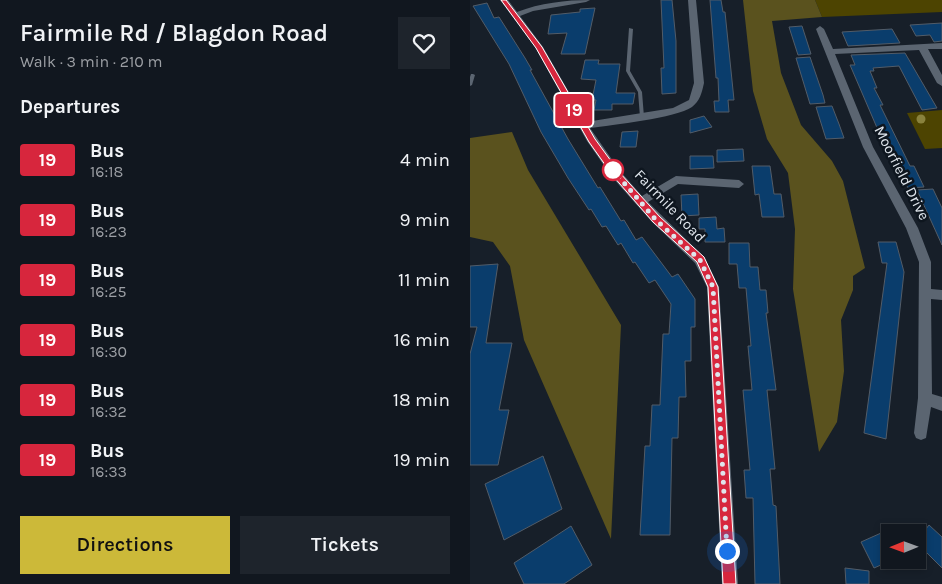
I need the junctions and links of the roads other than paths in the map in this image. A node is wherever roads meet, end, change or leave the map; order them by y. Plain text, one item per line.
1 (504, 0) edge
2 (586, 0) edge
3 (692, 0) edge
4 (516, 15) junction
5 (631, 29) dead end
6 (820, 29) dead end
7 (942, 46) edge
8 (922, 47) junction
9 (828, 52) junction
10 (474, 75) dead end
11 (942, 83) edge
12 (470, 84) edge
13 (642, 117) junction
14 (584, 126) junction
15 (739, 184) dead end
16 (641, 201) junction
17 (926, 294) junction
18 (942, 294) edge
19 (926, 398) junction
20 (942, 404) edge
21 (922, 433) dead end
22 (730, 584) edge

1 - 4 street, Fairmile Road
2 - 4 street
3 - 13 street
4 - 14 street, Fairmile Road
5 - 13 lane
6 - 9 street, Moorfield Drive
7 - 8 street
8 - 9 street
8 - 11 street
9 - 17 street, Moorfield Drive
10 - 12 lane
13 - 14 street
14 - 16 street, Fairmile Road
15 - 16 street
16 - 22 street, Fairmile Road
17 - 18 street
17 - 19 street, Moorfield Drive
19 - 20 street
19 - 21 street, Moorfield Drive

